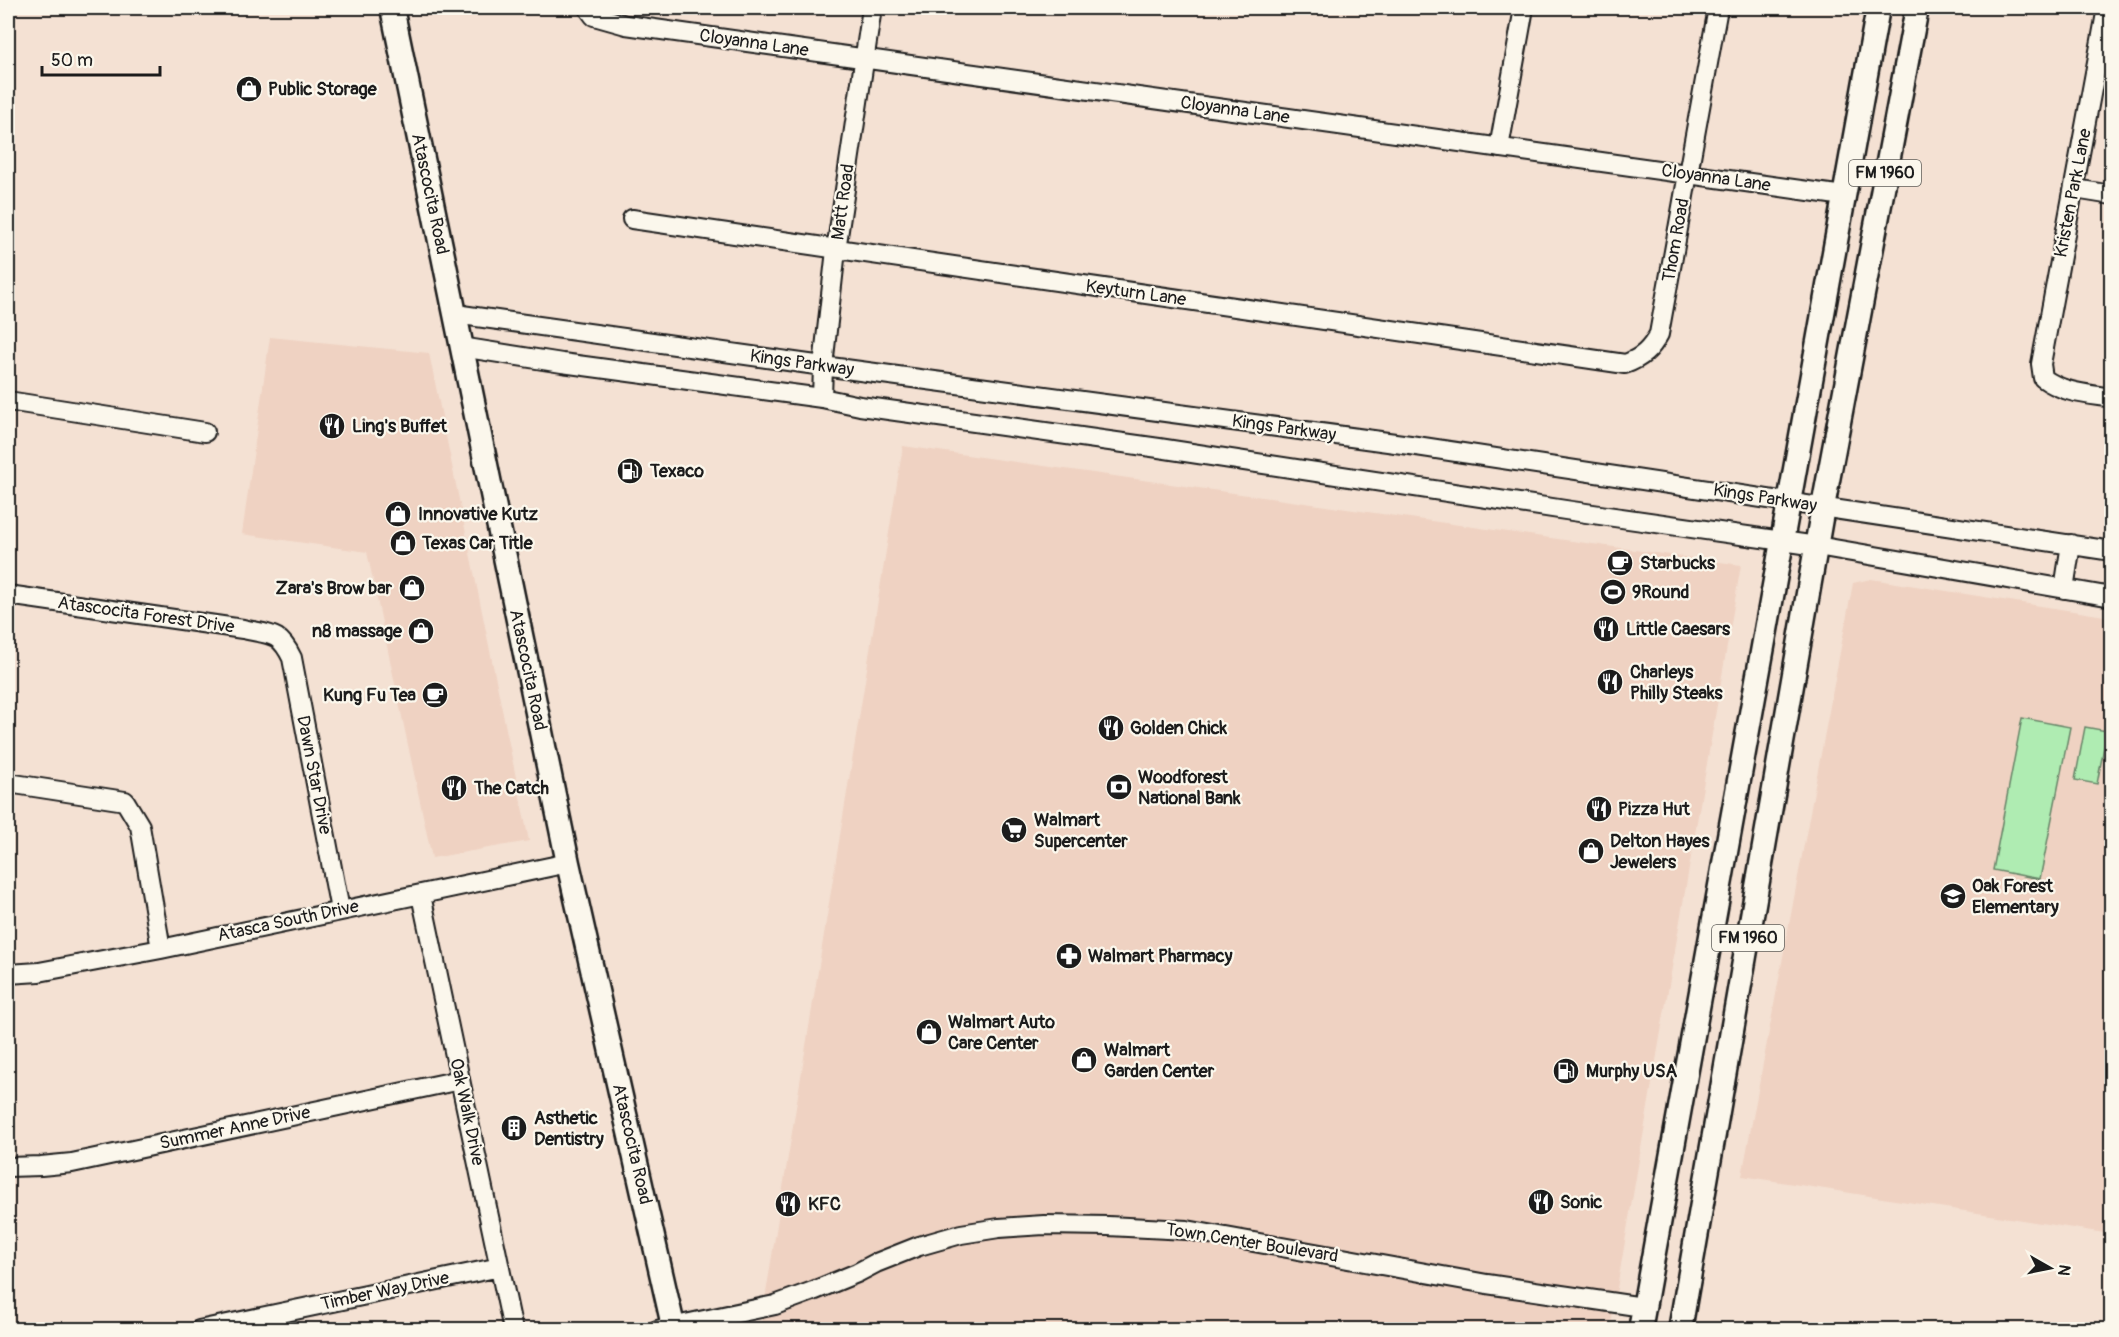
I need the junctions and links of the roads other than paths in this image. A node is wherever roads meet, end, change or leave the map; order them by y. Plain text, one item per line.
1 (392, 8) edge
2 (588, 8) edge
3 (872, 8) edge
4 (1524, 8) edge
5 (1718, 8) edge
6 (1878, 8) edge
7 (1917, 8) edge
8 (2107, 8) edge
9 (865, 58) junction
10 (1499, 148) junction
11 (1688, 174) junction
12 (2074, 189) junction
13 (2112, 195) edge
14 (1844, 196) junction
15 (632, 219) dead end
16 (836, 250) junction
17 (455, 314) junction
18 (461, 347) junction
19 (1639, 359) joint
20 (823, 366) junction
21 (822, 398) junction
22 (2112, 398) edge
23 (8, 401) edge
24 (205, 432) dead end
25 (1789, 502) junction
26 (1823, 507) junction
27 (1782, 541) junction
28 (2071, 544) junction
29 (1817, 546) junction
30 (2112, 551) edge
31 (2064, 589) junction
32 (8, 595) edge
33 (2112, 597) edge
34 (284, 641) joint
35 (8, 783) edge
36 (568, 863) junction
37 (421, 895) junction
38 (340, 910) junction
39 (161, 949) junction
40 (8, 974) edge
41 (460, 1080) junction
42 (8, 1167) edge
43 (500, 1267) junction
44 (1642, 1318) edge
45 (668, 1328) edge
46 (199, 1329) edge
47 (513, 1329) edge
48 (1680, 1329) edge

1 - 17 main road, Atascocita Road
2 - 9 street, Cloyanna Lane
3 - 9 street, Matt Road
4 - 10 street
5 - 11 street, Thom Road
6 - 14 main road, FM 1960 / FM 1960
7 - 26 main road, FM 1960 / FM 1960
8 - 12 street, Kristen Park Lane
9 - 10 street, Cloyanna Lane
9 - 16 street, Matt Road
10 - 11 street, Cloyanna Lane
11 - 14 street, Cloyanna Lane
11 - 19 street, Thom Road
12 - 13 street
12 - 22 street, Kristen Park Lane
14 - 25 main road, FM 1960 / FM 1960
15 - 16 street, Keyturn Lane
16 - 19 street, Keyturn Lane
16 - 20 street, Matt Road
17 - 18 main road, Atascocita Road
17 - 20 street, Kings Parkway
18 - 21 street, Kings Parkway
18 - 36 main road, Atascocita Road
20 - 21 street, Matt Road
20 - 25 street, Kings Parkway
21 - 27 street, Kings Parkway
23 - 24 street
25 - 26 street, Kings Parkway
25 - 27 main road, FM 1960 / FM 1960
26 - 28 street, Kings Parkway
26 - 29 main road, FM 1960 / FM 1960
27 - 29 street, Kings Parkway
27 - 44 main road, FM 1960 / FM 1960
28 - 30 street, Kings Parkway
28 - 31 street
29 - 31 street, Kings Parkway
29 - 48 main road, FM 1960 / FM 1960
31 - 33 street, Kings Parkway
32 - 34 street, Atascocita Forest Drive
34 - 38 street, Dawn Star Drive
35 - 39 street
36 - 37 street, Atasca South Drive
36 - 45 main road, Atascocita Road
37 - 38 street, Atasca South Drive
37 - 41 street, Oak Walk Drive
38 - 39 street, Atasca South Drive
39 - 40 street, Atasca South Drive
41 - 42 street, Summer Anne Drive
41 - 43 street, Oak Walk Drive
43 - 46 street, Timber Way Drive
43 - 47 street, Oak Walk Drive
44 - 45 street, Town Center Boulevard

